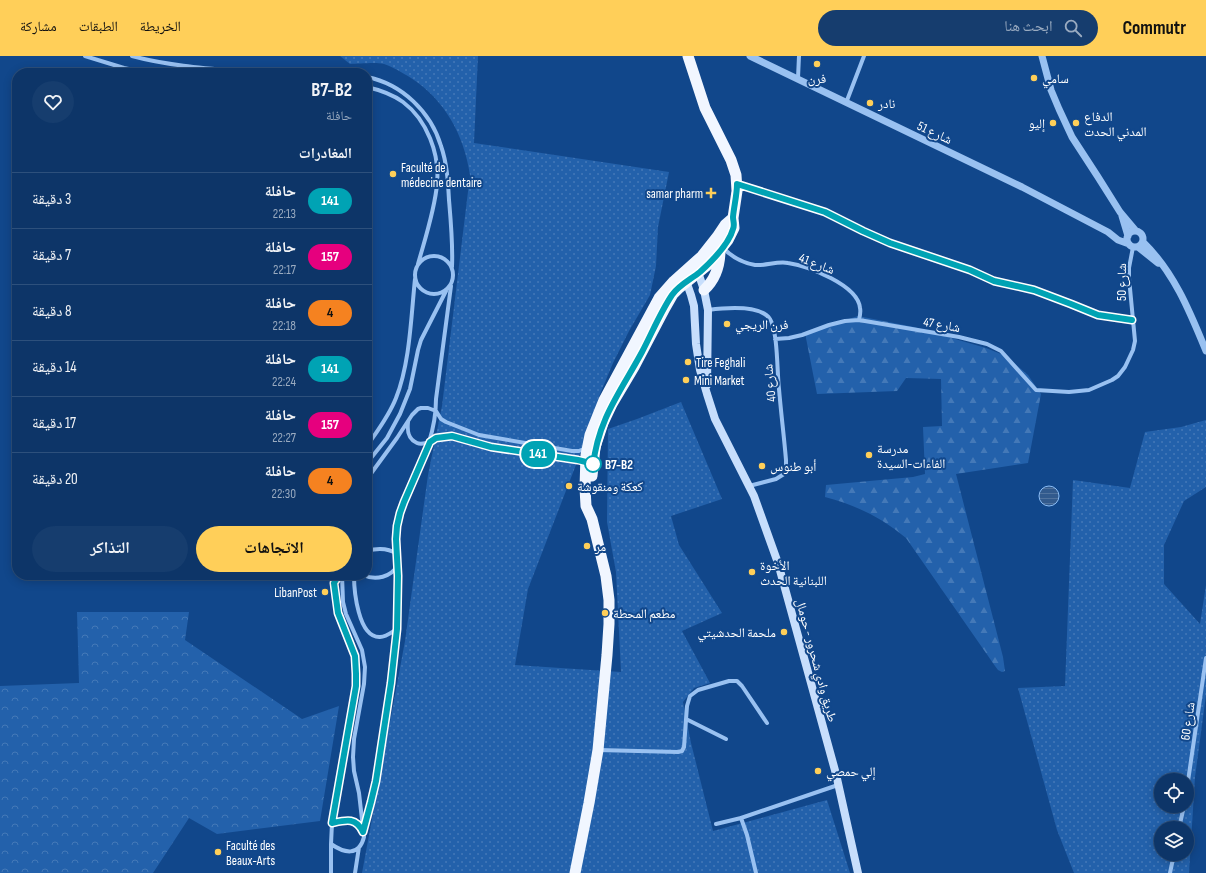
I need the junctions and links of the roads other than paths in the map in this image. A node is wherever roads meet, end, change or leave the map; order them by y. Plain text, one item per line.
1 (85, 56) edge
2 (132, 56) edge
3 (688, 56) edge
4 (750, 56) edge
5 (799, 56) edge
6 (864, 56) edge
7 (1042, 56) edge
8 (184, 66) joint
9 (124, 68) edge
10 (205, 68) edge
11 (798, 78) junction
12 (372, 79) edge
13 (372, 88) edge
14 (846, 103) junction
15 (737, 184) junction
16 (1120, 212) junction
17 (733, 218) junction
18 (1136, 231) junction
19 (1133, 243) junction
20 (721, 249) junction
21 (418, 264) junction
22 (452, 267) junction
23 (696, 268) junction
24 (684, 277) junction
25 (415, 280) junction
26 (451, 286) junction
27 (704, 290) junction
28 (446, 291) junction
29 (708, 310) junction
30 (859, 320) junction
31 (1132, 320) junction
32 (775, 339) junction
33 (1206, 351) edge
34 (1090, 390) joint
35 (707, 394) junction
36 (436, 411) junction
37 (408, 421) junction
38 (372, 439) edge
39 (430, 442) junction
40 (592, 446) junction
41 (372, 456) edge
42 (589, 464) junction
43 (372, 472) edge
44 (749, 486) junction
45 (372, 550) edge
46 (397, 554) junction
47 (398, 565) junction
48 (372, 577) edge
49 (334, 580) edge
50 (337, 580) edge
51 (341, 580) edge
52 (354, 580) edge
53 (334, 583) junction
54 (397, 629) junction
55 (1206, 658) edge
56 (686, 719) junction
57 (768, 723) dead end
58 (726, 739) dead end
59 (598, 750) junction
60 (1189, 773) edge
61 (838, 785) junction
62 (740, 818) junction
63 (332, 823) junction
64 (716, 824) dead end
65 (363, 831) junction
66 (331, 844) junction
67 (360, 847) junction
68 (1173, 861) edge
69 (331, 873) edge
70 (355, 873) edge
71 (575, 873) edge
72 (756, 873) edge
73 (858, 873) edge
74 (1170, 873) edge

1 - 9 street
2 - 8 street
3 - 15 highway
4 - 11 street, شارع 51
5 - 11 street
6 - 14 street
7 - 16 street
8 - 10 street
11 - 14 street, شارع 51
12 - 22 street
13 - 21 street
14 - 19 street, شارع 51
15 - 17 highway
15 - 31 street
16 - 18 street
16 - 19 street
17 - 20 highway
17 - 23 highway
18 - 19 street
18 - 19 street
19 - 31 street, شارع 50
19 - 33 street
20 - 23 highway
20 - 27 highway
20 - 30 street, شارع 41
21 - 22 street
21 - 25 street
22 - 26 street
23 - 24 highway
23 - 27 main road, طريق وادي شحرور - حومال
24 - 35 main road, طريق وادي شحرور - حومال
24 - 40 highway
25 - 28 street
25 - 38 street
26 - 28 street
26 - 36 street
27 - 29 main road, طريق وادي شحرور - حومال
28 - 41 street
29 - 32 street, شارع 40
29 - 35 main road, طريق وادي شحرور - حومال
30 - 32 street, شارع 47
30 - 34 street, شارع 47
31 - 34 street, شارع 50
32 - 44 street, شارع 40
35 - 44 main road, طريق وادي شحرور - حومال
36 - 37 street
36 - 39 street
36 - 40 street
37 - 39 street
37 - 43 street
39 - 42 street
39 - 46 street
40 - 42 highway
42 - 59 highway
44 - 61 main road, طريق وادي شحرور - حومال
45 - 46 street
46 - 47 street
47 - 48 street
47 - 54 street
49 - 53 street
50 - 53 street
51 - 65 street
52 - 54 street
53 - 63 street
54 - 65 street
55 - 60 street, شارع 60
56 - 57 street
56 - 58 street
56 - 59 street
59 - 71 highway
61 - 62 street
61 - 73 main road, طريق وادي شحرور - حومال
62 - 64 street
62 - 72 street
63 - 65 street
63 - 66 street
65 - 67 street
66 - 67 street
66 - 69 street
67 - 70 street
68 - 74 street

